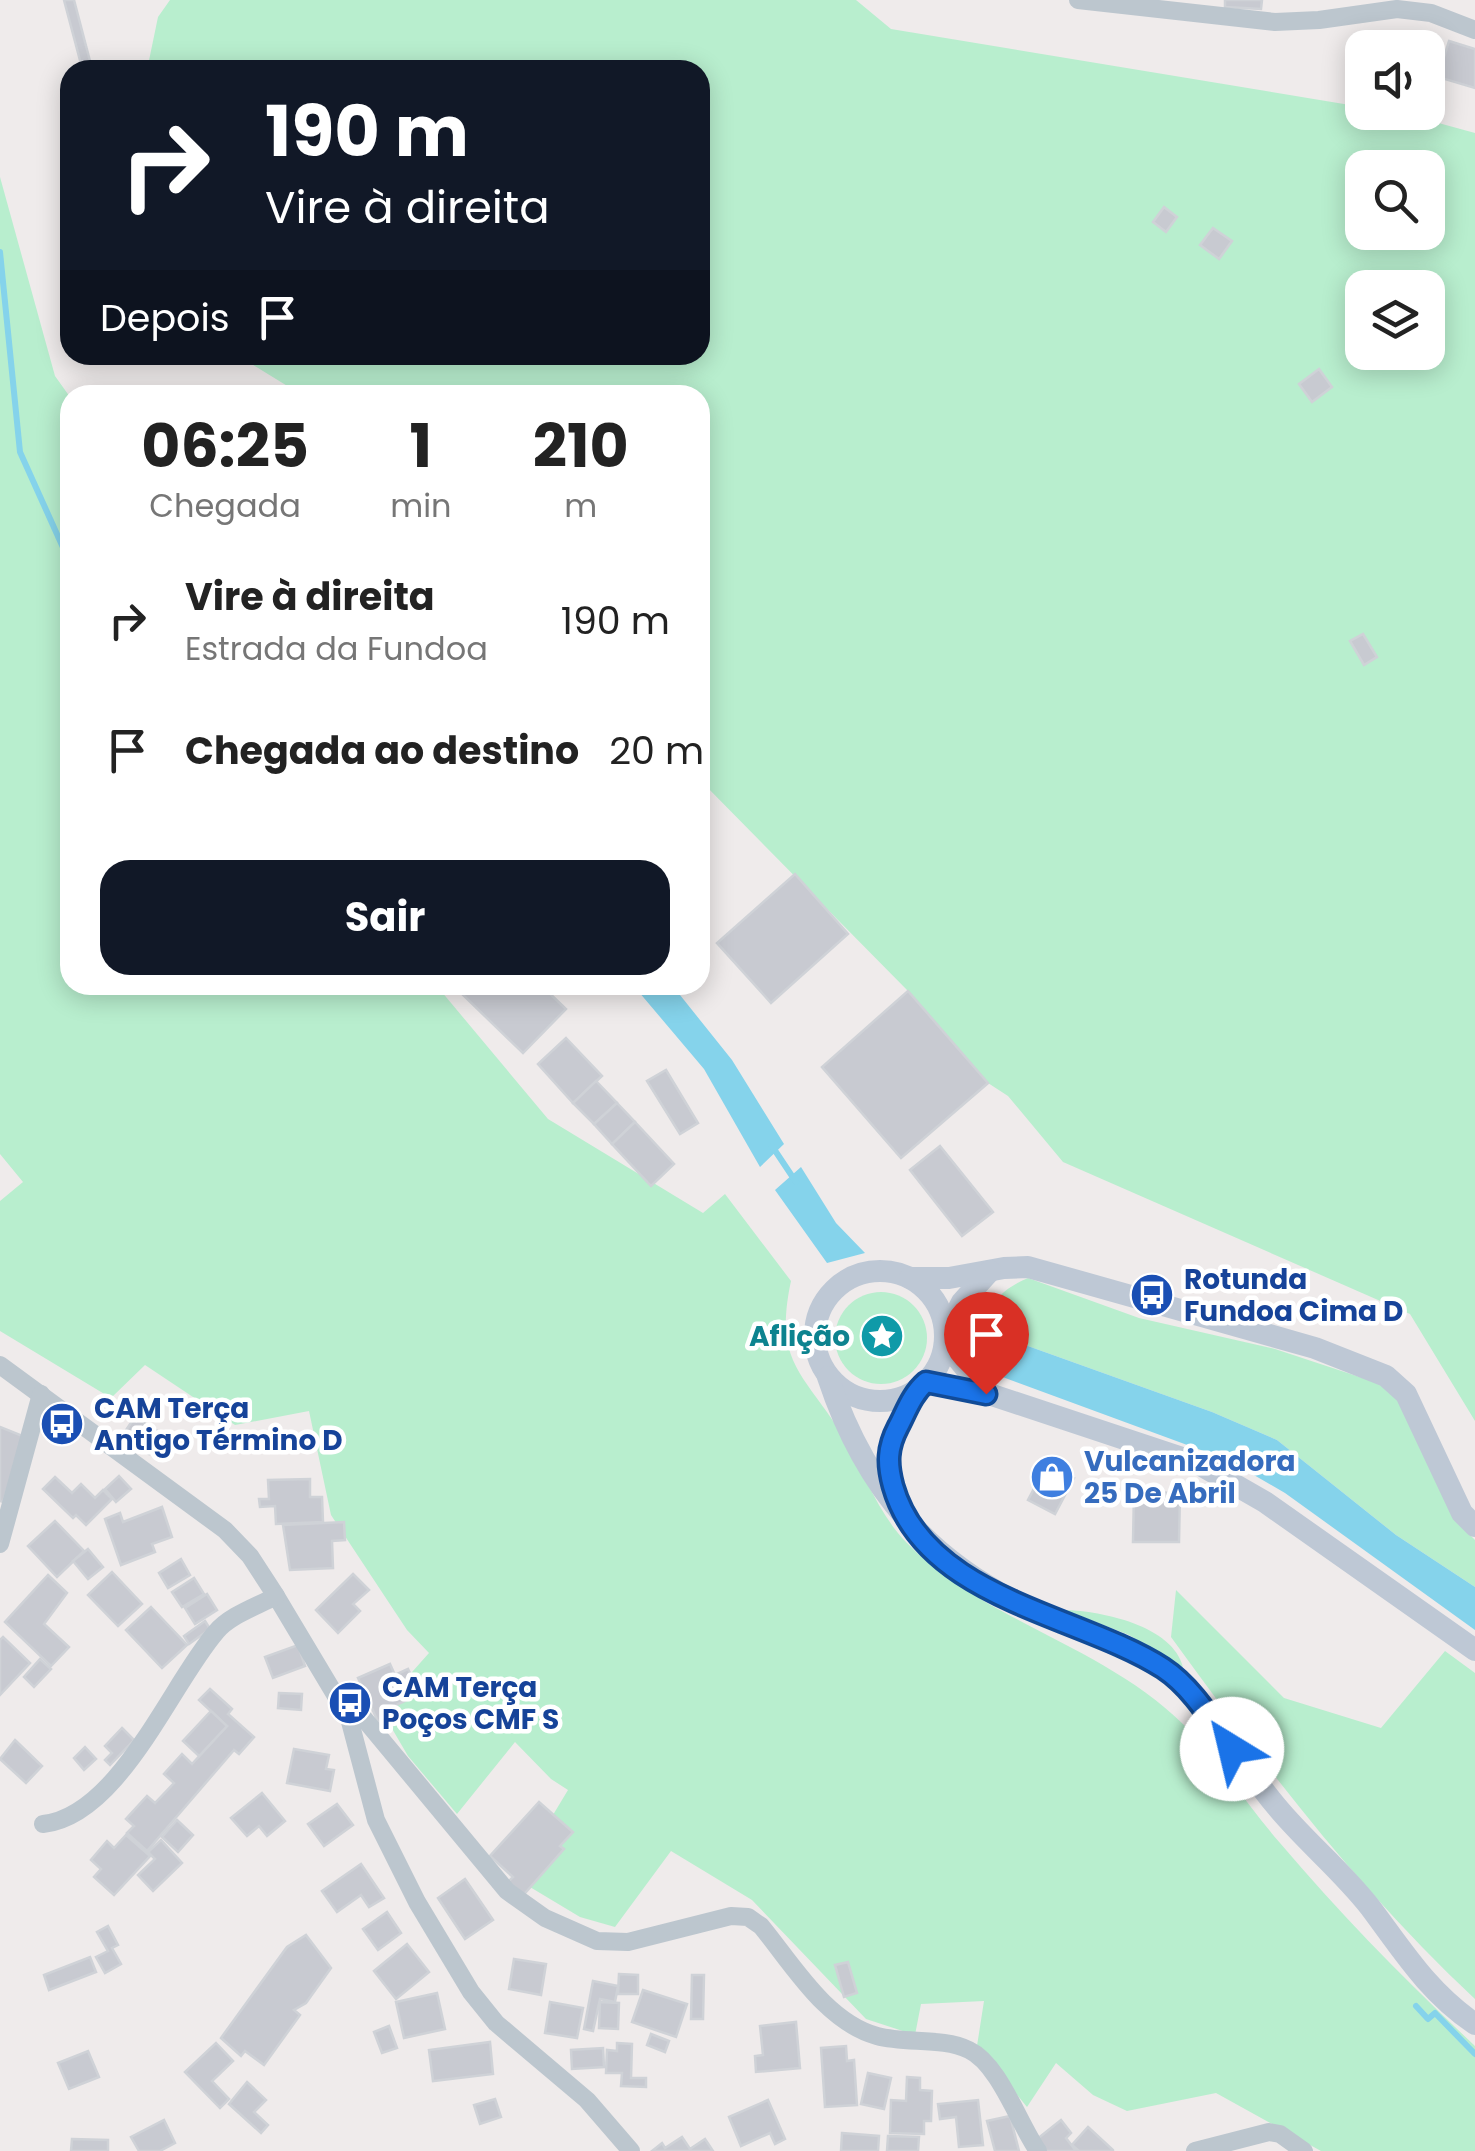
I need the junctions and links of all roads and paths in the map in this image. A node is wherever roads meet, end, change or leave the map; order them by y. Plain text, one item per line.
1 (1078, 0) edge
2 (1475, 30) edge
3 (990, 1271) junction
4 (910, 1278) junction
5 (945, 1334) junction
6 (0, 1366) edge
7 (828, 1377) junction
8 (922, 1386) junction
9 (41, 1394) junction
10 (986, 1394) junction
11 (901, 1513) junction
12 (1475, 1526) edge
13 (0, 1544) edge
14 (276, 1596) junction
15 (1475, 1650) edge
16 (349, 1718) junction
17 (43, 1824) dead end
18 (1475, 2024) edge
19 (632, 2151) edge
20 (1038, 2151) edge
21 (1195, 2151) edge
22 (1304, 2151) edge

1 - 2 street
3 - 4 main road
3 - 5 main road
3 - 12 main road
4 - 5 main road
4 - 7 main road
5 - 8 main road
5 - 10 main road
6 - 9 street
7 - 8 main road
7 - 11 main road
8 - 10 main road
8 - 11 main road
9 - 13 street
9 - 14 street
10 - 15 main road
11 - 18 main road
14 - 16 street
14 - 17 street
16 - 19 street
16 - 20 street
21 - 22 street

